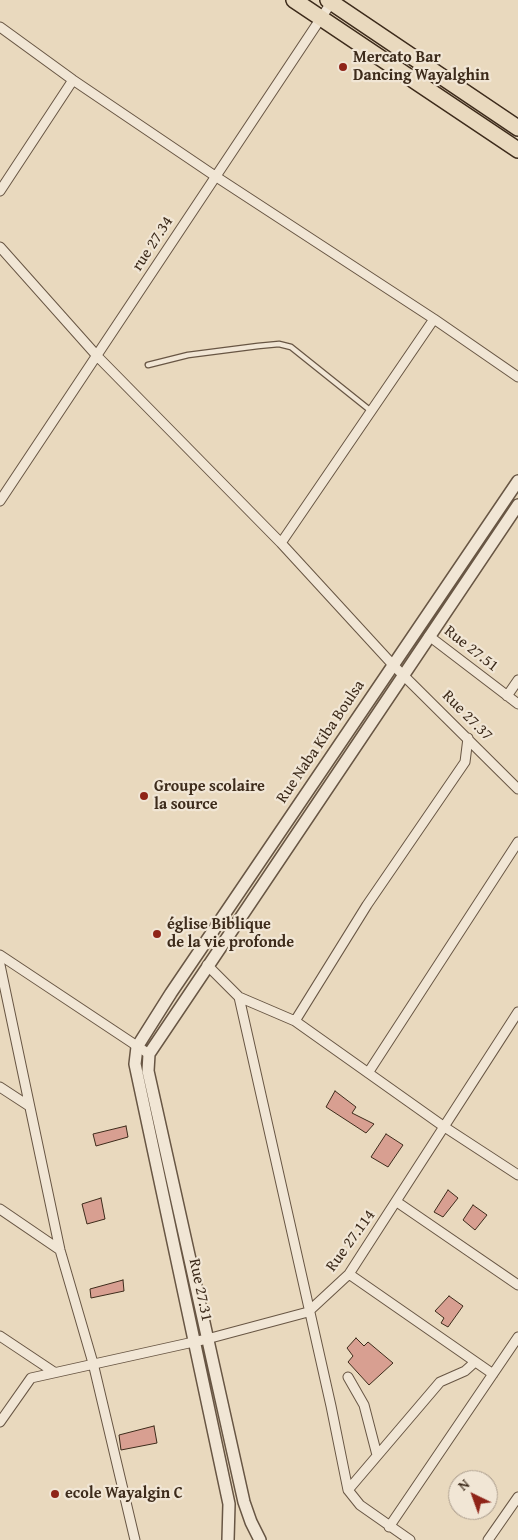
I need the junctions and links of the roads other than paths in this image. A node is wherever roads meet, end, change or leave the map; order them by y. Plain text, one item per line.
1 (294, 0) edge
2 (331, 1) edge
3 (321, 18) junction
4 (0, 27) edge
5 (74, 80) junction
6 (518, 128) edge
7 (518, 150) edge
8 (215, 176) junction
9 (0, 191) edge
10 (0, 247) edge
11 (434, 318) junction
12 (98, 357) junction
13 (148, 365) dead end
14 (518, 377) edge
15 (371, 410) junction
16 (518, 481) edge
17 (0, 502) edge
18 (518, 505) edge
19 (281, 543) junction
20 (429, 636) junction
21 (393, 665) junction
22 (404, 674) junction
23 (518, 680) edge
24 (507, 696) junction
25 (518, 704) edge
26 (468, 738) junction
27 (483, 752) junction
28 (465, 762) junction
29 (518, 789) edge
30 (518, 842) edge
31 (0, 955) edge
32 (0, 964) edge
33 (207, 965) junction
34 (239, 997) junction
35 (518, 1012) edge
36 (294, 1021) junction
37 (137, 1047) junction
38 (149, 1054) junction
39 (368, 1073) junction
40 (0, 1087) edge
41 (29, 1106) junction
42 (443, 1126) junction
43 (518, 1175) edge
44 (397, 1202) junction
45 (0, 1209) edge
46 (60, 1250) junction
47 (349, 1274) junction
48 (518, 1285) edge
49 (308, 1312) junction
50 (0, 1336) edge
51 (518, 1338) edge
52 (208, 1339) junction
53 (195, 1342) junction
54 (475, 1362) junction
55 (94, 1363) junction
56 (54, 1372) junction
57 (493, 1374) junction
58 (348, 1377) dead end
59 (0, 1422) edge
60 (377, 1455) junction
61 (348, 1490) junction
62 (518, 1497) edge
63 (389, 1527) junction
64 (134, 1540) edge
65 (228, 1540) edge
66 (260, 1540) edge
67 (410, 1540) edge
68 (488, 1540) edge

1 - 3 main road
2 - 3 street, rue 27.34
2 - 6 main road
3 - 7 main road
3 - 8 street, rue 27.34
4 - 5 street
5 - 8 street
5 - 9 street
8 - 11 street
8 - 12 street, rue 27.34
10 - 12 street, Rue 27.37
11 - 14 street
11 - 15 street
12 - 17 street, rue 27.34
12 - 19 street, Rue 27.37
13 - 15 lane
15 - 19 street
16 - 21 street, Rue Naba Kiba Boulsa
18 - 20 street, Rue Naba Kiba Boulsa
19 - 21 street, Rue 27.37
20 - 22 street, Rue Naba Kiba Boulsa
20 - 24 street, Rue 27.51
21 - 22 street, Rue 27.37
21 - 37 street, Rue Naba Kiba Boulsa
22 - 26 street, Rue 27.37
22 - 33 street, Rue Naba Kiba Boulsa
23 - 24 street
24 - 25 street, Rue 27.51
26 - 27 street, Rue 27.37
26 - 28 street
27 - 28 street
27 - 29 street, Rue 27.37
28 - 36 street
30 - 39 street
31 - 37 street
32 - 41 street
33 - 34 street
33 - 38 street, Rue Naba Kiba Boulsa
34 - 36 street
34 - 49 street
35 - 42 street, Rue 27.114
36 - 39 street
37 - 38 street
37 - 53 street, Rue 27.31
38 - 52 street, Rue 27.31
39 - 42 street
40 - 41 street
41 - 46 street
42 - 43 street
42 - 44 street, Rue 27.114
44 - 47 street, Rue 27.114
44 - 48 street
45 - 46 street
46 - 55 street
47 - 49 street, Rue 27.114
47 - 54 street
49 - 52 street, Rue 27.114
49 - 61 street
50 - 56 street
51 - 57 street
52 - 53 street, Rue 27.114
52 - 66 street, Rue 27.31
53 - 55 street, Rue 27.114
53 - 65 street, Rue 27.31
54 - 57 street
54 - 60 street
55 - 56 street, Rue 27.114
55 - 64 street
56 - 59 street, Rue 27.114
57 - 63 street
58 - 60 street
60 - 61 street
61 - 63 street
62 - 68 street
63 - 67 street

